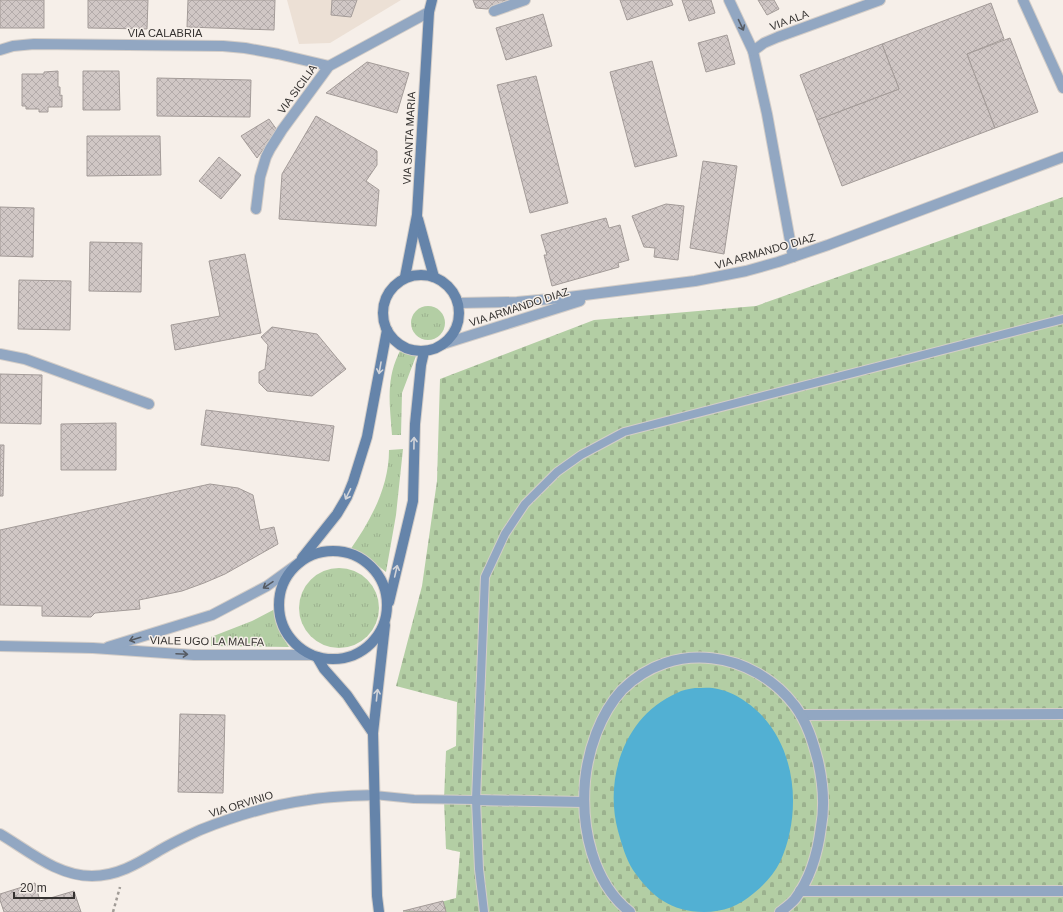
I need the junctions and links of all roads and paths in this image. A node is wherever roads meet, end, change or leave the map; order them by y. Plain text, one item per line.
1 (432, 0) edge
2 (525, 0) edge
3 (730, 0) edge
4 (880, 0) edge
5 (1023, 0) edge
6 (494, 11) dead end
7 (428, 12) junction
8 (0, 50) edge
9 (753, 50) junction
10 (329, 66) junction
11 (1063, 88) edge
12 (1063, 157) edge
13 (256, 209) dead end
14 (417, 215) junction
15 (793, 257) junction
16 (434, 277) junction
17 (405, 278) junction
18 (602, 294) junction
19 (458, 303) junction
20 (1063, 319) edge
21 (387, 330) junction
22 (443, 344) junction
23 (424, 352) junction
24 (0, 354) edge
25 (150, 404) dead end
26 (300, 562) junction
27 (387, 613) junction
28 (0, 646) edge
29 (102, 649) junction
30 (314, 656) junction
31 (1063, 714) edge
32 (801, 715) junction
33 (373, 733) junction
34 (374, 795) junction
35 (476, 800) junction
36 (584, 802) junction
37 (0, 834) edge
38 (125, 870) junction
39 (800, 891) junction
40 (1063, 891) edge
41 (113, 912) edge
42 (379, 912) edge
43 (484, 912) edge
44 (630, 912) edge
45 (780, 912) edge

1 - 7 main road, VIA SANTA MARIA
2 - 6 street
3 -> 9 street
4 - 9 street, VIA ALA
5 - 11 street
7 - 10 street, VIA SICILIA
7 - 14 main road, VIA SANTA MARIA
8 - 10 street, VIA CALABRIA
9 - 15 street
10 - 13 street, VIA SICILIA
12 - 15 street, VIA ARMANDO DIAZ
14 - 16 main road
14 - 17 main road, VIA SANTA MARIA
15 - 18 street, VIA ARMANDO DIAZ
16 - 17 main road
16 - 19 main road
17 - 21 main road
18 - 19 street, VIA ARMANDO DIAZ
18 - 22 street, VIA ARMANDO DIAZ
19 - 22 main road
20 - 35 lane
21 - 23 main road
21 -> 26 main road
22 - 23 main road
27 -> 23 main road
24 - 25 street
26 - 27 main road
26 -> 29 street, VIALE UGO LA MALFA
26 - 30 main road
27 - 30 main road
33 -> 27 main road
28 - 29 street, VIALE UGO LA MALFA
29 -> 30 street, VIALE UGO LA MALFA
30 - 33 main road
31 - 32 street
32 - 36 street
32 - 39 street
33 - 34 main road
34 - 35 lane
34 - 38 street, VIA ORVINIO
34 - 42 main road
35 - 36 street
35 - 43 lane
36 - 44 street
37 - 38 street, VIA ORVINIO
38 - 41 path
39 - 40 street
39 - 45 street

